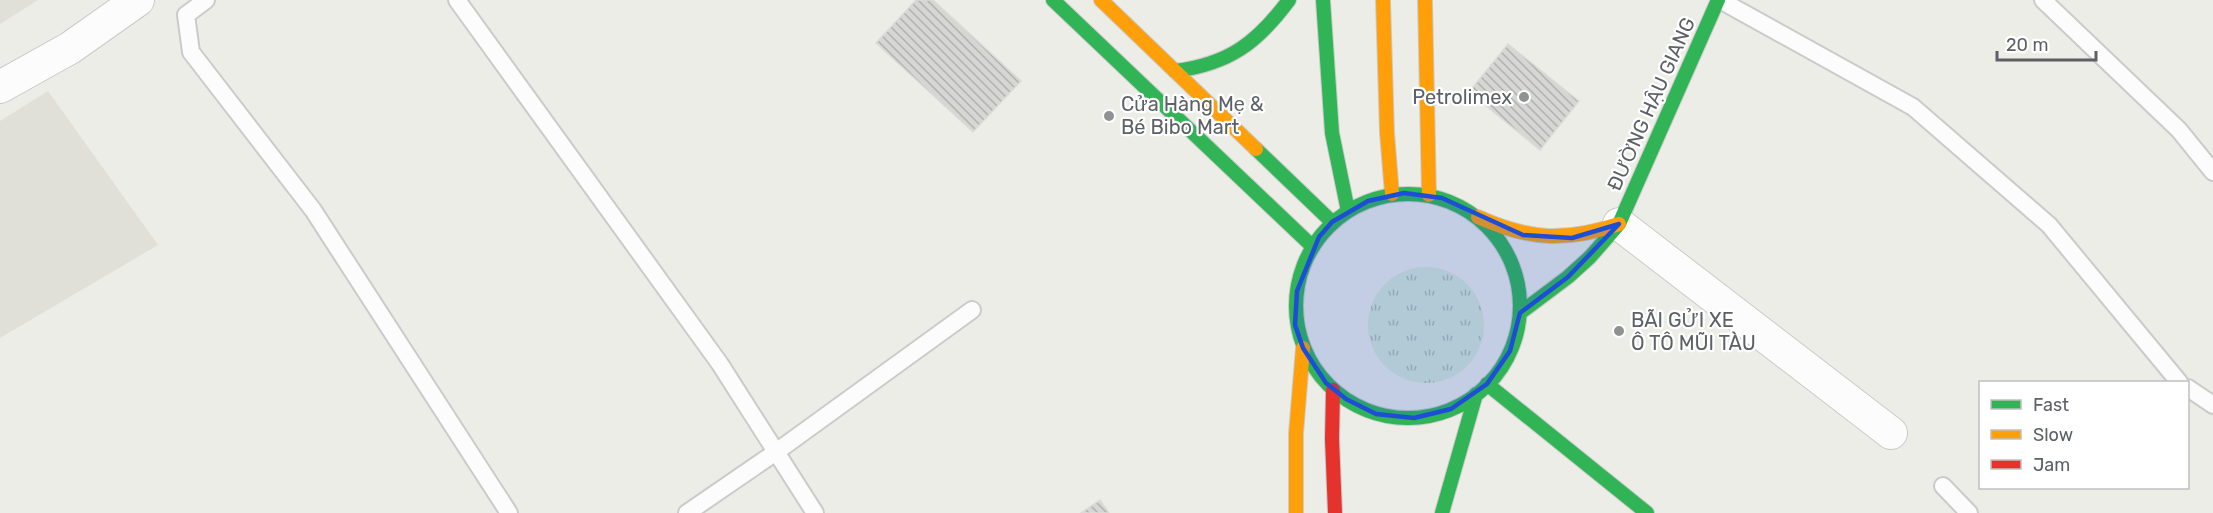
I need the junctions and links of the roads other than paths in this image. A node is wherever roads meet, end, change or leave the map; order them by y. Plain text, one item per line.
1 (138, 0) edge
2 (206, 0) edge
3 (457, 0) edge
4 (1053, 0) edge
5 (1101, 0) edge
6 (1289, 0) edge
7 (1323, 0) edge
8 (1383, 0) edge
9 (1425, 0) edge
10 (1719, 0) edge
11 (2043, 0) edge
12 (1175, 71) junction
13 (0, 87) edge
14 (2213, 172) edge
15 (1392, 194) junction
16 (1429, 195) junction
17 (1348, 211) junction
18 (1478, 218) junction
19 (1332, 222) junction
20 (1618, 224) junction
21 (1313, 247) junction
22 (972, 310) dead end
23 (1520, 313) junction
24 (1303, 348) junction
25 (2178, 381) edge
26 (1488, 384) junction
27 (2189, 389) edge
28 (1333, 390) junction
29 (1476, 394) junction
30 (2213, 405) edge
31 (1891, 433) dead end
32 (776, 452) junction
33 (1942, 486) dead end
34 (509, 513) edge
35 (687, 513) edge
36 (815, 513) edge
37 (1296, 513) edge
38 (1335, 513) edge
39 (1442, 513) edge
40 (1647, 513) edge
41 (1969, 513) edge

1 - 13 street
2 - 34 lane
3 - 32 lane
4 - 21 main road
5 - 12 main road
6 - 12 main road
7 - 17 main road
8 - 15 main road
9 - 16 main road
10 - 20 main road, ĐƯỜNG HẬU GIANG
10 - 25 lane
11 - 14 lane
12 - 19 main road
15 - 16 main road
15 - 17 main road
16 - 18 main road
17 - 19 main road
18 - 20 main road
18 - 23 main road
19 - 21 main road
20 - 23 main road, ĐƯỜNG HẬU GIANG
20 - 31 street
21 - 24 main road
22 - 32 lane
23 - 26 main road
24 - 28 main road
24 - 37 main road
26 - 29 main road
26 - 40 main road
27 - 30 lane
28 - 29 main road
28 - 38 main road
29 - 39 main road
32 - 35 lane
32 - 36 lane
33 - 41 lane

